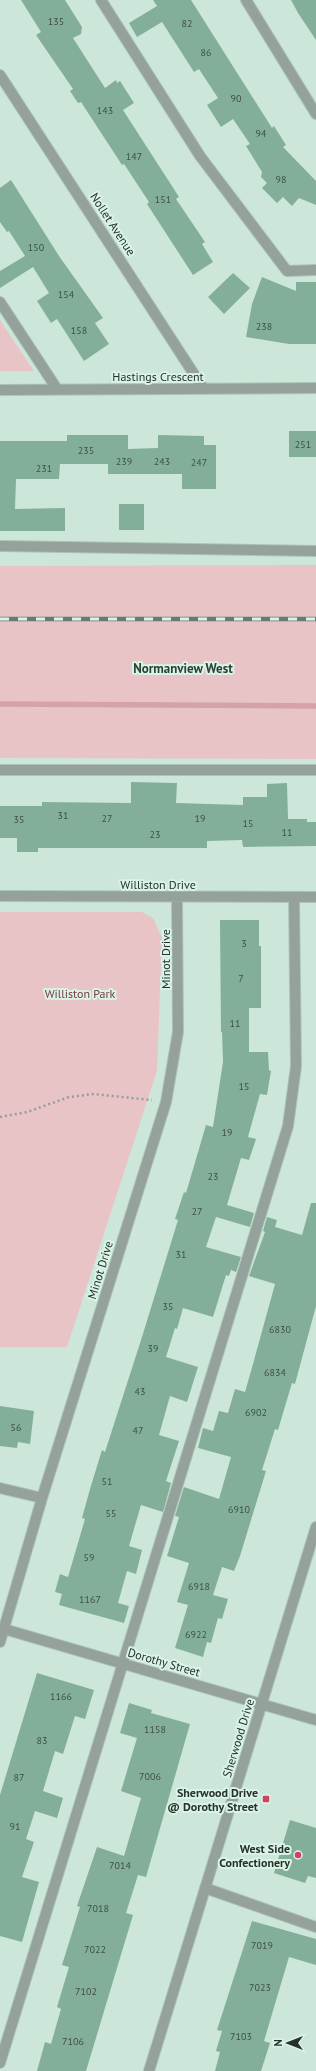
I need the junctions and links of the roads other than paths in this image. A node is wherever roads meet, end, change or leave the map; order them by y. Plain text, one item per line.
1 (101, 0) edge
2 (246, 0) edge
3 (0, 75) edge
4 (316, 114) edge
5 (316, 270) edge
6 (0, 302) edge
7 (203, 388) junction
8 (316, 388) edge
9 (57, 389) junction
10 (0, 390) edge
11 (0, 546) edge
12 (316, 552) edge
13 (0, 770) edge
14 (316, 770) edge
15 (0, 896) edge
16 (294, 897) junction
17 (316, 897) edge
18 (178, 898) junction
19 (0, 1488) edge
20 (42, 1498) junction
21 (316, 1527) edge
22 (4, 1629) junction
23 (0, 1642) edge
24 (122, 1663) junction
25 (262, 1703) junction
26 (316, 1720) edge
27 (205, 1888) junction
28 (316, 1927) edge
29 (0, 2063) edge
30 (149, 2071) edge

1 - 5 street
2 - 4 street
3 - 7 street, Nollet Avenue
6 - 9 street
7 - 8 street, Hastings Crescent
7 - 9 street, Hastings Crescent
9 - 10 street, Hastings Crescent
11 - 12 street
13 - 14 street
15 - 18 street, Williston Drive
16 - 17 street, Williston Drive
16 - 18 street, Williston Drive
16 - 24 street
18 - 20 street, Minot Drive
19 - 20 street
20 - 22 street, Minot Drive
21 - 25 street, Sherwood Drive
22 - 23 street, Minot Drive
22 - 24 street, Dorothy Street
24 - 25 street, Dorothy Street
24 - 29 street
25 - 26 street, Dorothy Street
25 - 27 street, Sherwood Drive
27 - 28 street
27 - 30 street, Sherwood Drive

